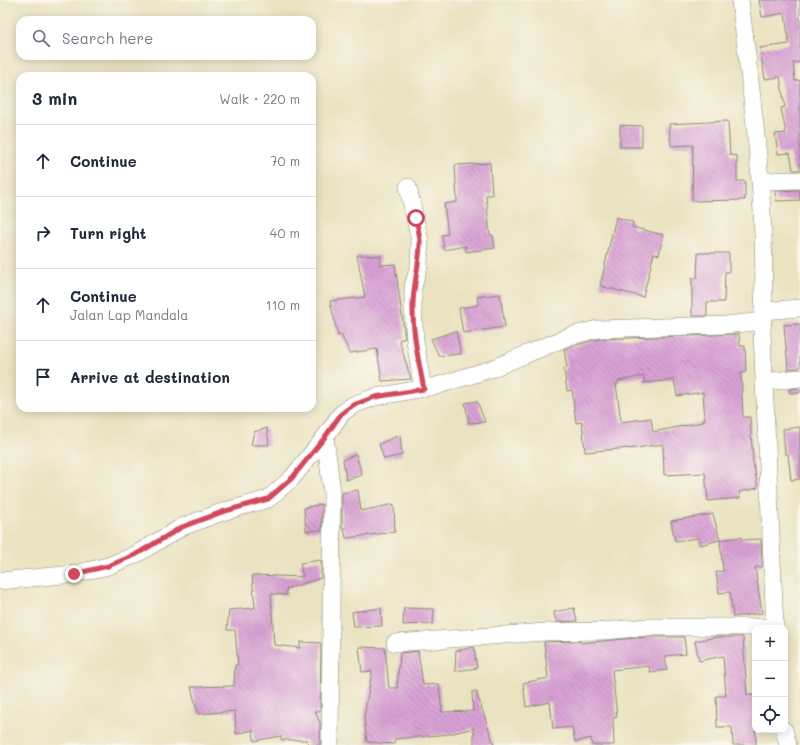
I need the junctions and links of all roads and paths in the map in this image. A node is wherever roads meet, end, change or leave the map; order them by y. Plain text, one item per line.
1 (740, 0) edge
2 (800, 180) edge
3 (760, 181) junction
4 (408, 187) dead end
5 (800, 308) edge
6 (763, 316) junction
7 (800, 378) edge
8 (764, 382) junction
9 (424, 389) junction
10 (325, 437) junction
11 (0, 581) edge
12 (775, 625) edge
13 (752, 628) edge
14 (395, 643) dead end
15 (785, 733) edge
16 (330, 745) edge
17 (788, 745) edge

1 - 3 street
2 - 3 street
3 - 6 street
4 - 9 street
5 - 6 street
6 - 8 street
6 - 9 street
7 - 8 street
8 - 12 street
9 - 10 street
10 - 11 street
10 - 16 street
13 - 14 street
15 - 17 street

